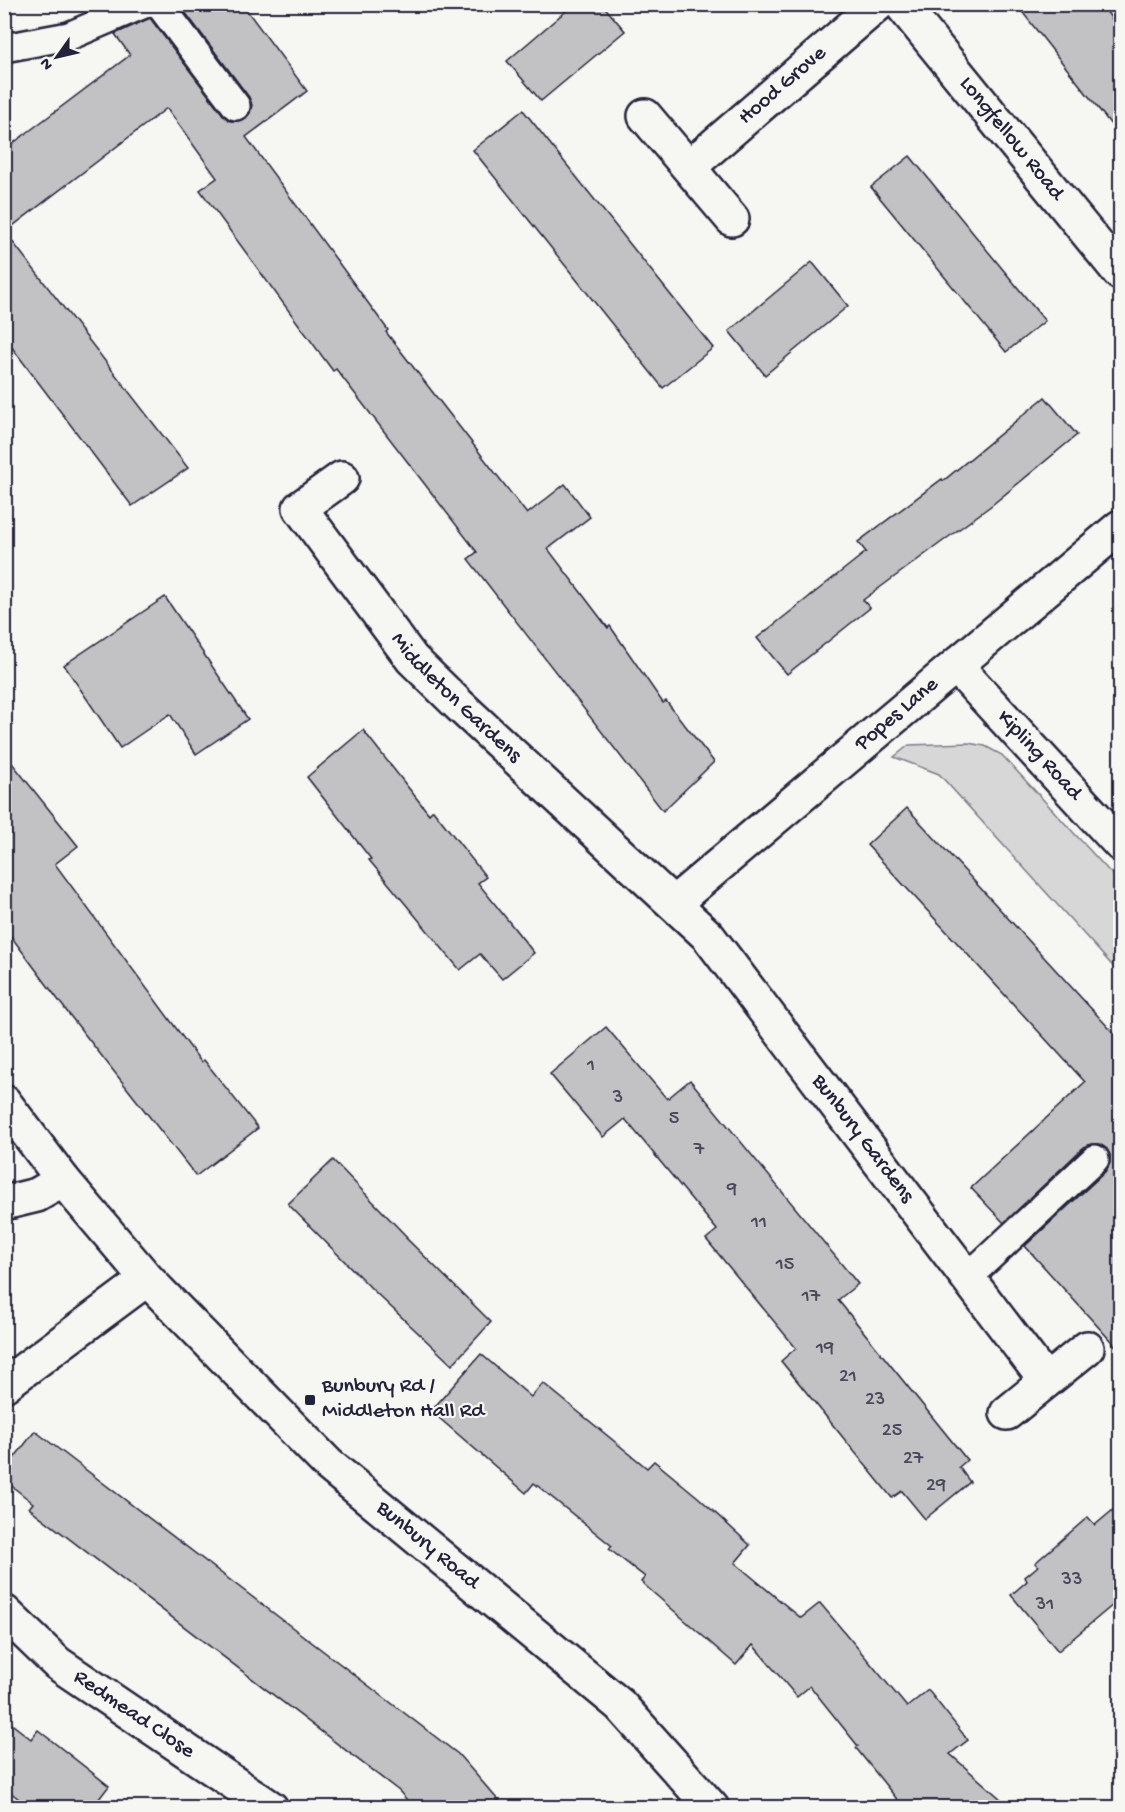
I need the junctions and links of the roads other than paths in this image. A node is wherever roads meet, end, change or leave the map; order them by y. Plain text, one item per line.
1 (144, 4) edge
2 (159, 4) edge
3 (878, 4) edge
4 (901, 4) edge
5 (4, 48) edge
6 (236, 106) dead end
7 (645, 116) dead end
8 (689, 167) junction
9 (732, 219) dead end
10 (1120, 273) edge
11 (342, 478) dead end
12 (1120, 527) edge
13 (956, 666) junction
14 (1120, 844) edge
15 (674, 903) junction
16 (4, 1102) edge
17 (1095, 1159) dead end
18 (63, 1180) junction
19 (4, 1203) edge
20 (968, 1277) junction
21 (147, 1279) junction
22 (1087, 1348) dead end
23 (1046, 1381) junction
24 (4, 1385) edge
25 (1006, 1413) dead end
26 (4, 1612) edge
27 (271, 1808) edge
28 (712, 1808) edge

1 - 5 lane
2 - 6 lane
3 - 8 street, Hood Grove
4 - 10 street, Longfellow Road
7 - 8 street
8 - 9 street
11 - 15 street, Middleton Gardens
12 - 13 street, Popes Lane
13 - 14 street, Kipling Road
13 - 15 street, Popes Lane
15 - 20 street, Bunbury Gardens
16 - 18 street, Bunbury Road
17 - 20 lane
18 - 19 street
18 - 21 street, Bunbury Road
20 - 23 street, Bunbury Gardens
21 - 24 street
21 - 28 street, Bunbury Road
22 - 23 street
23 - 25 street
26 - 27 street, Redmead Close

